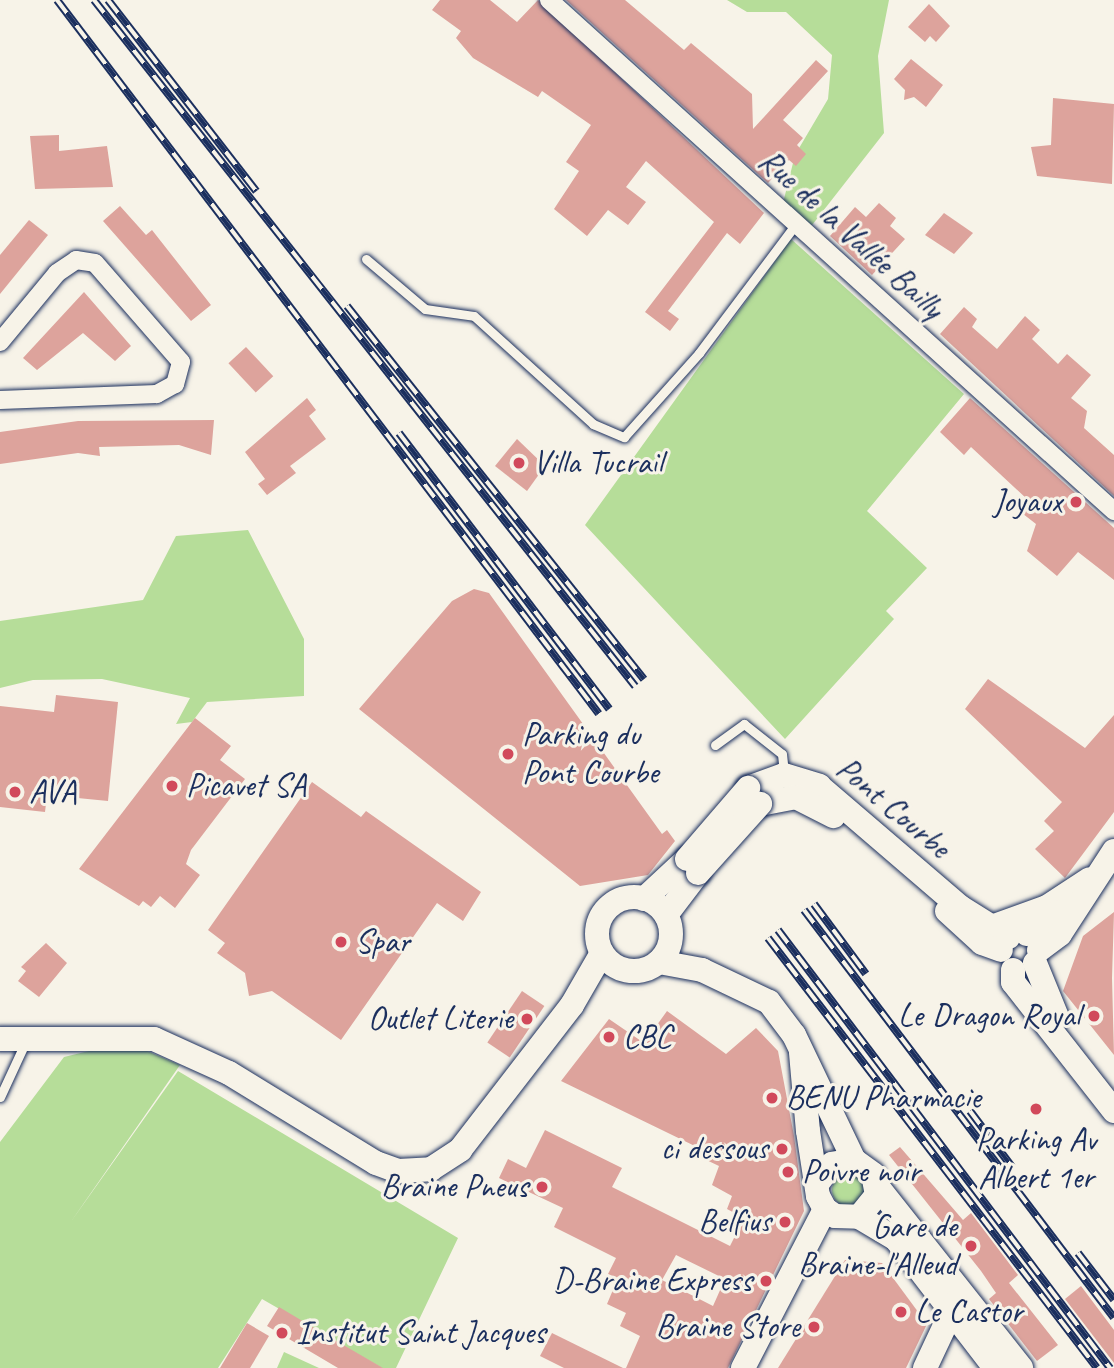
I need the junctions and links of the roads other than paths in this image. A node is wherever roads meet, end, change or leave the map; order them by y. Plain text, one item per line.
1 (548, 0) edge
2 (796, 224) junction
3 (366, 259) dead end
4 (0, 342) edge
5 (0, 400) edge
6 (1114, 511) edge
7 (715, 745) dead end
8 (784, 775) junction
9 (754, 796) junction
10 (1114, 851) edge
11 (692, 866) junction
12 (1105, 876) edge
13 (644, 899) junction
14 (669, 926) junction
15 (1017, 947) junction
16 (610, 960) junction
17 (659, 962) junction
18 (702, 970) junction
19 (27, 1038) junction
20 (0, 1039) edge
21 (801, 1053) junction
22 (1114, 1090) edge
23 (0, 1097) edge
24 (1114, 1111) edge
25 (854, 1160) junction
26 (819, 1181) junction
27 (877, 1186) junction
28 (825, 1209) junction
29 (859, 1217) junction
30 (961, 1288) junction
31 (951, 1312) junction
32 (743, 1368) edge
33 (925, 1368) edge
34 (995, 1368) edge
35 (1021, 1368) edge

1 - 2 street, Rue de la Vallée Bailly
2 - 3 lane
2 - 6 street, Rue de la Vallée Bailly
4 - 5 street
7 - 8 lane
8 - 9 main road, Pont Courbe
8 - 15 main road, Pont Courbe
9 - 11 main road, Pont Courbe, bridge
9 - 15 main road, Pont Courbe
10 - 12 main road
11 - 13 main road, Pont Courbe
11 - 14 main road, Pont Courbe
12 - 15 main road
12 - 15 main road
13 - 14 main road
13 - 16 main road
14 - 17 main road
14 - 18 main road
15 - 22 main road
15 - 24 main road
16 - 17 main road
16 - 19 main road
17 - 18 main road
18 - 21 main road
19 - 20 main road
19 - 23 lane
21 - 25 main road
21 - 26 main road
25 - 26 main road
25 - 27 main road
26 - 28 main road
27 - 29 main road
27 - 30 main road
28 - 29 main road
28 - 32 main road
29 - 31 main road
30 - 31 main road
30 - 35 main road
31 - 33 main road
31 - 34 main road

